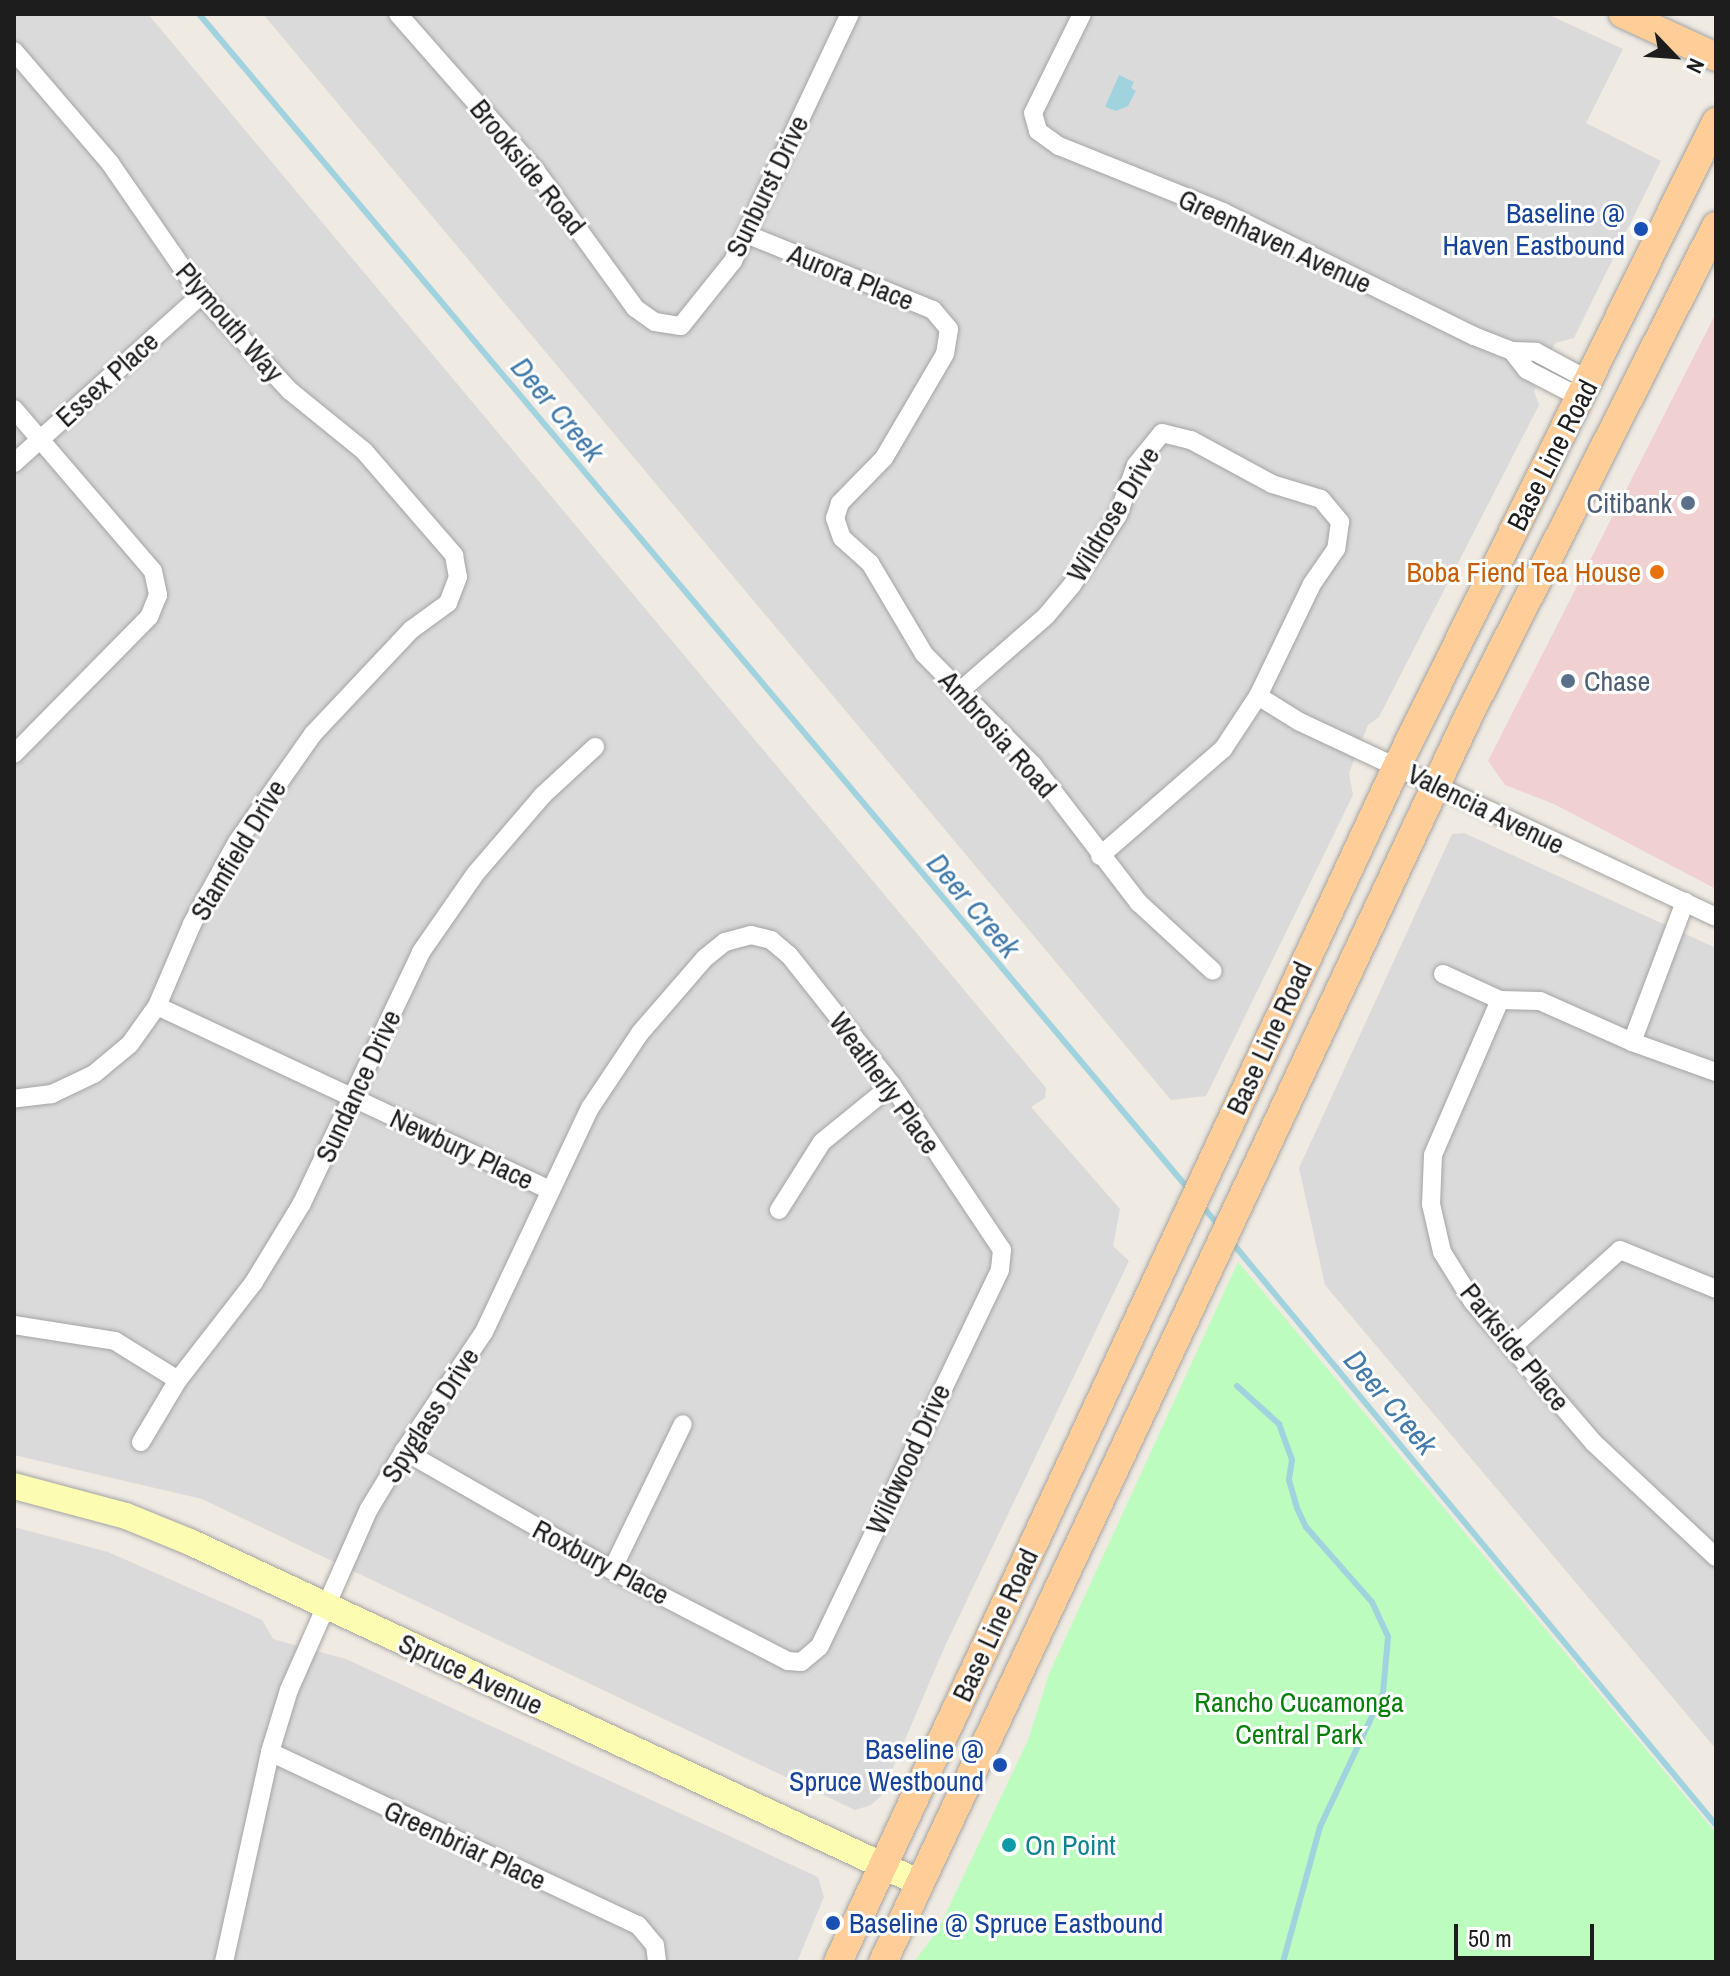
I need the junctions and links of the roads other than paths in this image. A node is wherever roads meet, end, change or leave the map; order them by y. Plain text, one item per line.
1 (398, 14) edge
2 (850, 14) edge
3 (1082, 14) edge
4 (1623, 14) edge
5 (14, 51) edge
6 (1716, 57) edge
7 (1716, 122) edge
8 (1716, 226) edge
9 (746, 234) junction
10 (201, 295) junction
11 (655, 322) joint
12 (1586, 389) junction
13 (14, 409) edge
14 (40, 439) junction
15 (14, 463) edge
16 (835, 518) joint
17 (458, 577) joint
18 (959, 692) junction
19 (1258, 696) junction
20 (595, 747) dead end
21 (14, 754) edge
22 (1397, 766) junction
23 (1435, 786) junction
24 (1100, 856) junction
25 (1685, 902) junction
26 (1716, 917) edge
27 (751, 935) joint
28 (1213, 971) dead end
29 (1443, 974) dead end
30 (1500, 1000) junction
31 (157, 1006) junction
32 (1632, 1042) junction
33 (1716, 1072) edge
34 (892, 1085) junction
35 (353, 1097) junction
36 (14, 1099) edge
37 (549, 1190) junction
38 (779, 1210) dead end
39 (1002, 1250) joint
40 (1716, 1289) edge
41 (14, 1325) edge
42 (1512, 1347) junction
43 (178, 1380) junction
44 (683, 1424) dead end
45 (141, 1442) dead end
46 (404, 1451) junction
47 (14, 1486) edge
48 (1716, 1557) edge
49 (612, 1570) junction
50 (324, 1605) junction
51 (801, 1662) joint
52 (270, 1752) junction
53 (883, 1866) junction
54 (920, 1883) junction
55 (656, 1953) edge
56 (224, 1962) edge
57 (838, 1962) edge
58 (883, 1962) edge

1 - 11 street, Brookside Road
2 - 9 street, Sunburst Drive
3 - 12 street, Greenhaven Avenue
4 - 6 main road
5 - 10 street, Plymouth Way
7 - 12 main road, Base Line Road
8 - 23 main road, Base Line Road
9 - 11 street, Sunburst Drive
9 - 16 street, Aurora Place
10 - 14 street, Essex Place
10 - 17 street, Plymouth Way
12 - 22 main road, Base Line Road
13 - 14 street
14 - 15 street, Essex Place
14 - 21 street
16 - 18 street, Ambrosia Road
17 - 31 street, Stamfield Drive
18 - 19 street, Wildrose Drive
18 - 24 street, Ambrosia Road
19 - 22 street, Valencia Avenue
19 - 24 street
20 - 35 street, Sundance Drive
22 - 23 street, Valencia Avenue
22 - 53 main road, Base Line Road
23 - 25 street, Valencia Avenue
23 - 54 main road, Base Line Road
24 - 28 street, Ambrosia Road
25 - 26 street, Valencia Avenue
25 - 32 street
27 - 34 street, Weatherly Place
27 - 37 street, Spyglass Drive
29 - 30 street
30 - 32 street
30 - 42 street, Parkside Place
31 - 35 street, Newbury Place
31 - 36 street, Stamfield Drive
32 - 33 street
34 - 38 street
34 - 39 street, Weatherly Place
35 - 37 street, Newbury Place
35 - 43 street, Sundance Drive
37 - 46 street, Spyglass Drive
39 - 51 street, Wildwood Drive
40 - 42 street
41 - 43 street
42 - 48 street, Parkside Place
43 - 45 street, Sundance Drive
44 - 49 street
46 - 49 street, Roxbury Place
46 - 50 street, Spyglass Drive
47 - 50 street, Spruce Avenue
49 - 51 street, Roxbury Place
50 - 52 street, Spyglass Drive
50 - 53 street, Spruce Avenue
52 - 55 street, Greenbriar Place
52 - 56 street, Spyglass Drive
53 - 54 street, Spruce Avenue
53 - 57 main road, Base Line Road
54 - 58 main road, Base Line Road

